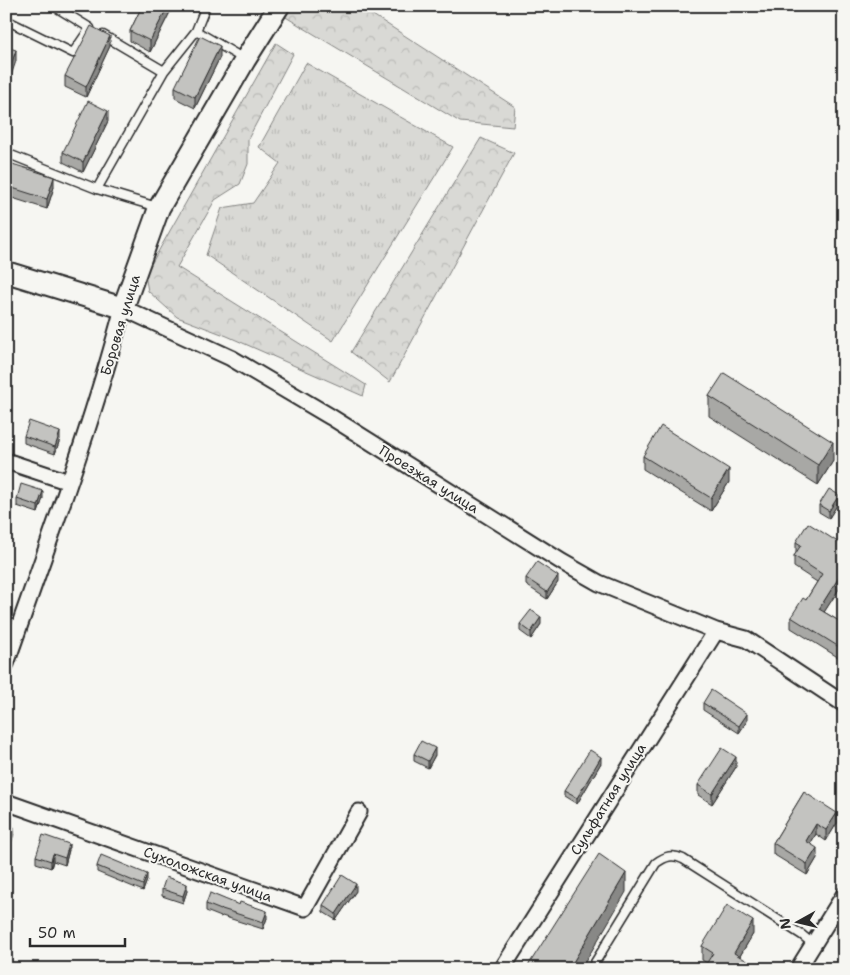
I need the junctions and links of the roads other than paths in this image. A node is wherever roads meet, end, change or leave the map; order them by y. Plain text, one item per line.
1 (54, 6) edge
2 (206, 6) edge
3 (279, 6) edge
4 (6, 20) edge
5 (90, 28) junction
6 (196, 31) junction
7 (246, 60) junction
8 (164, 71) junction
9 (6, 153) edge
10 (97, 189) junction
11 (159, 208) junction
12 (6, 272) edge
13 (123, 308) junction
14 (6, 461) edge
15 (69, 482) junction
16 (716, 631) junction
17 (9, 647) edge
18 (6, 664) edge
19 (844, 704) edge
20 (6, 802) edge
21 (359, 812) dead end
22 (844, 895) edge
23 (813, 944) junction
24 (502, 969) edge
25 (591, 969) edge
26 (798, 969) edge

1 - 5 lane
2 - 6 lane
3 - 7 street, Боровая улица
4 - 5 lane
5 - 8 lane
6 - 7 lane
6 - 8 lane
7 - 11 street, Боровая улица
8 - 10 lane
9 - 10 lane
10 - 11 lane
11 - 13 street, Боровая улица
12 - 13 street, Проезжая улица
13 - 15 street, Боровая улица
13 - 16 street, Проезжая улица
14 - 15 street
15 - 17 street, Боровая улица
16 - 19 street, Проезжая улица
16 - 24 street, Сульфатная улица
17 - 18 street, Боровая улица
20 - 21 street, Сухоложская улица
22 - 23 street
23 - 25 lane
23 - 26 street

